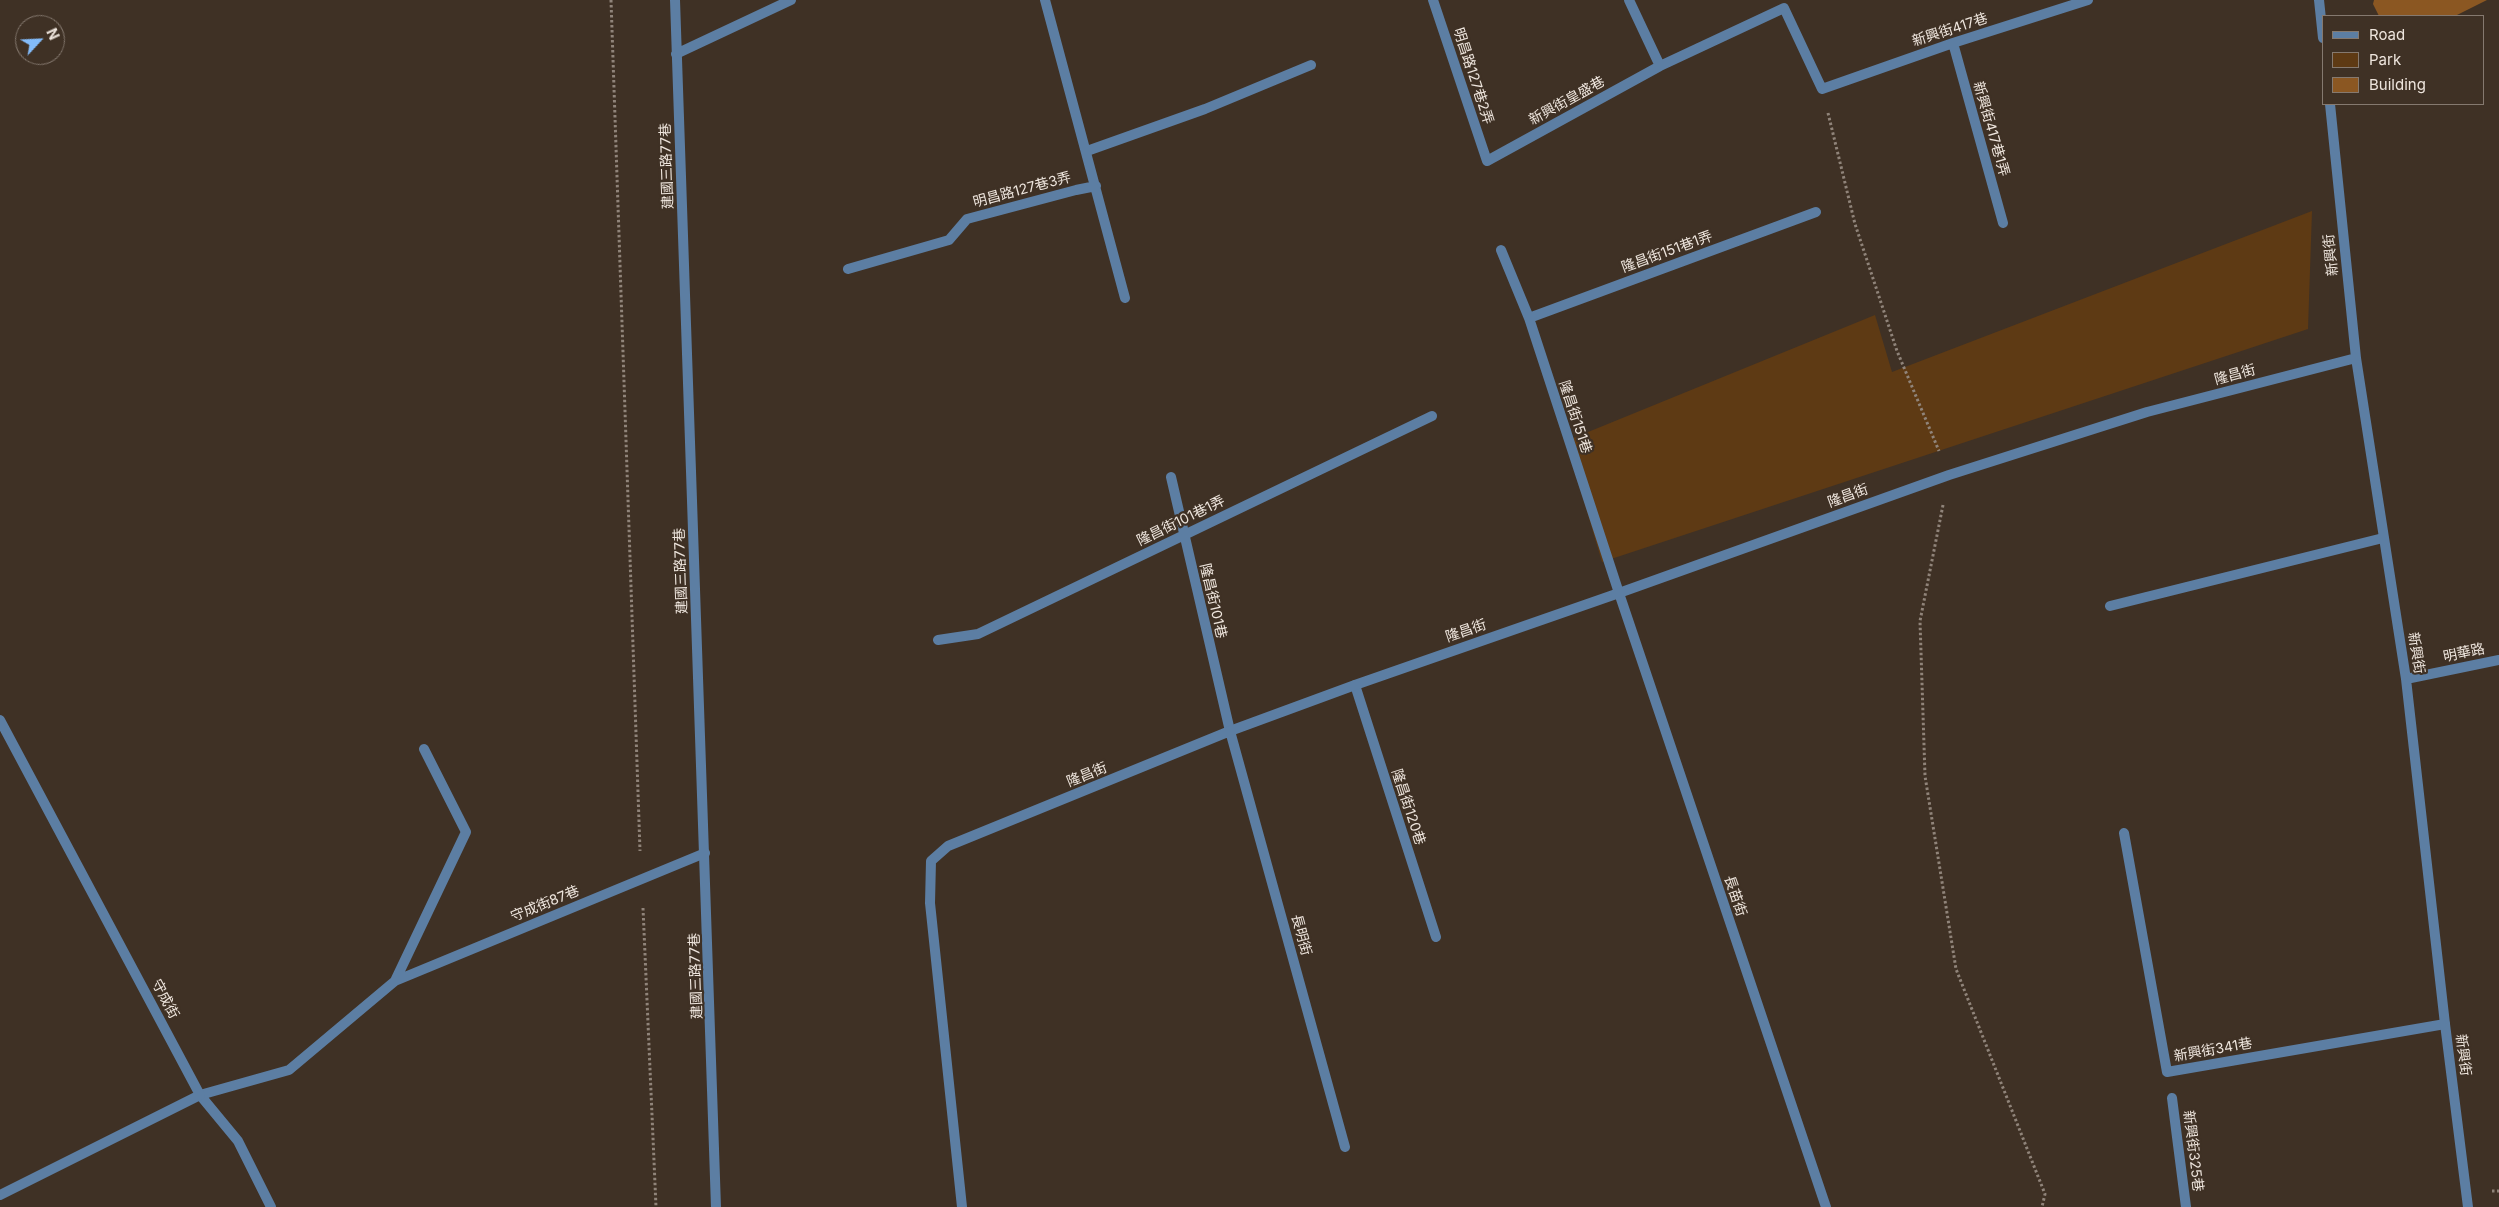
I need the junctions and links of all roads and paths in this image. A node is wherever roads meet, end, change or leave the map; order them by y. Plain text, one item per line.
1 (612, 0) edge
2 (676, 0) edge
3 (791, 0) edge
4 (1045, 0) edge
5 (1433, 0) edge
6 (1629, 0) edge
7 (2088, 0) edge
8 (2319, 0) edge
9 (2322, 28) edge
10 (1953, 43) junction
11 (676, 54) junction
12 (1311, 65) dead end
13 (1660, 66) junction
14 (1822, 89) junction
15 (2330, 105) edge
16 (1087, 151) junction
17 (1487, 161) joint
18 (1096, 186) junction
19 (1816, 212) dead end
20 (2003, 223) dead end
21 (1501, 250) dead end
22 (848, 270) dead end
23 (1126, 298) dead end
24 (1529, 318) junction
25 (2356, 358) junction
26 (1432, 416) dead end
27 (1949, 474) junction
28 (1171, 476) dead end
29 (1184, 536) junction
30 (2384, 538) junction
31 (1619, 593) junction
32 (2110, 606) dead end
33 (938, 640) dead end
34 (2499, 660) edge
35 (2406, 679) junction
36 (1355, 684) junction
37 (0, 720) edge
38 (1230, 731) junction
39 (424, 749) dead end
40 (2124, 833) dead end
41 (705, 853) junction
42 (641, 880) junction
43 (1436, 937) dead end
44 (395, 981) junction
45 (2445, 1024) junction
46 (200, 1095) junction
47 (2172, 1098) dead end
48 (1344, 1147) dead end
49 (0, 1195) edge
50 (272, 1207) edge
51 (656, 1207) edge
52 (716, 1207) edge
53 (962, 1207) edge
54 (1826, 1207) edge
55 (2042, 1207) edge
56 (2186, 1207) edge
57 (2468, 1207) edge

1 - 42 path
2 - 11 street, 建國三路77巷
3 - 11 street
4 - 16 street
5 - 17 street, 明昌路127巷2弄
6 - 13 street
7 - 10 street, 新興街417巷
8 - 9 street
10 - 14 street, 新興街417巷
10 - 20 street, 新興街417巷1弄
11 - 41 street, 建國三路77巷
12 - 16 street
13 - 14 street, 新興街皇盛巷
13 - 17 street, 新興街皇盛巷
14 - 27 path
15 - 25 street, 新興街
16 - 18 street
18 - 22 street, 明昌路127巷3弄
18 - 23 street
19 - 24 street, 隆昌街151巷1弄
21 - 24 street, 隆昌街151巷
24 - 31 street, 隆昌街151巷
25 - 27 street, 隆昌街
25 - 30 street, 新興街
26 - 29 street, 隆昌街101巷1弄
27 - 31 street, 隆昌街
27 - 55 path
28 - 29 street, 隆昌街101巷
29 - 33 street, 隆昌街101巷1弄
29 - 38 street, 隆昌街101巷
30 - 32 street
30 - 35 street, 新興街
31 - 36 street, 隆昌街
31 - 54 street, 長苗街
34 - 35 street, 明華路
35 - 45 street, 新興街
36 - 38 street, 隆昌街
36 - 43 street, 隆昌街120巷
37 - 46 street, 守成街
38 - 48 street, 長明街
38 - 53 street, 隆昌街
39 - 44 street, 守成街87巷
40 - 45 street, 新興街341巷
41 - 42 street, 守成街87巷
41 - 52 street, 建國三路77巷
42 - 44 street, 守成街87巷
42 - 51 path
44 - 46 street, 守成街87巷
45 - 57 street, 新興街
46 - 49 street
46 - 50 street, 守成街
47 - 56 street, 新興街325巷

